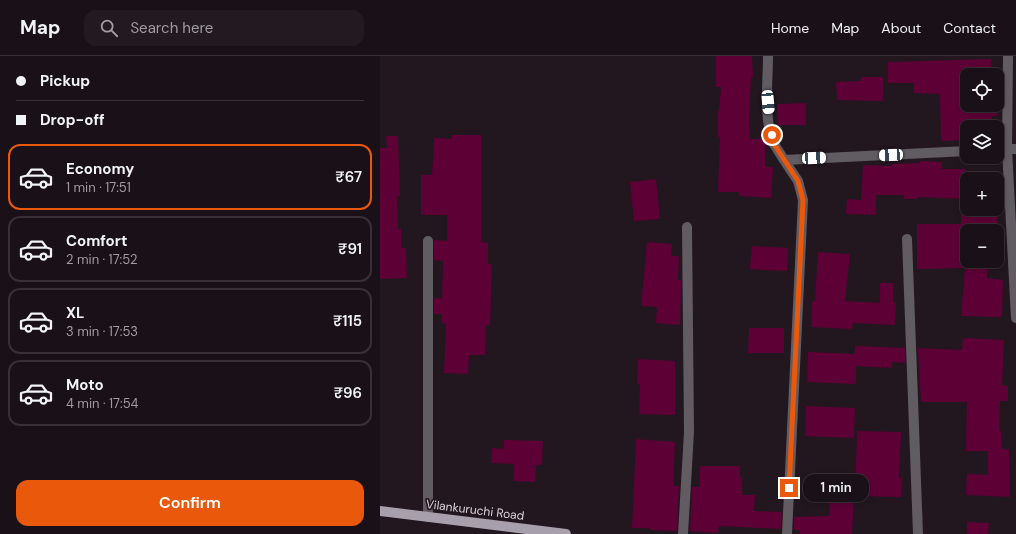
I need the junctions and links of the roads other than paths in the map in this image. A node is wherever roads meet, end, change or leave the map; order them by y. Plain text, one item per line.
1 (768, 56) edge
2 (1008, 56) edge
3 (1007, 149) edge
4 (960, 151) edge
5 (784, 160) junction
6 (687, 227) dead end
7 (907, 239) dead end
8 (428, 241) dead end
9 (1016, 318) edge
10 (380, 512) edge
11 (428, 517) junction
12 (566, 534) edge
13 (683, 534) edge
14 (787, 534) edge
15 (918, 534) edge

1 - 5 street
2 - 3 street
3 - 9 street
4 - 5 street
5 - 14 street
6 - 13 street
7 - 15 street
8 - 11 street
10 - 11 main road, Vilankuruchi Road
11 - 12 main road, Vilankuruchi Road

